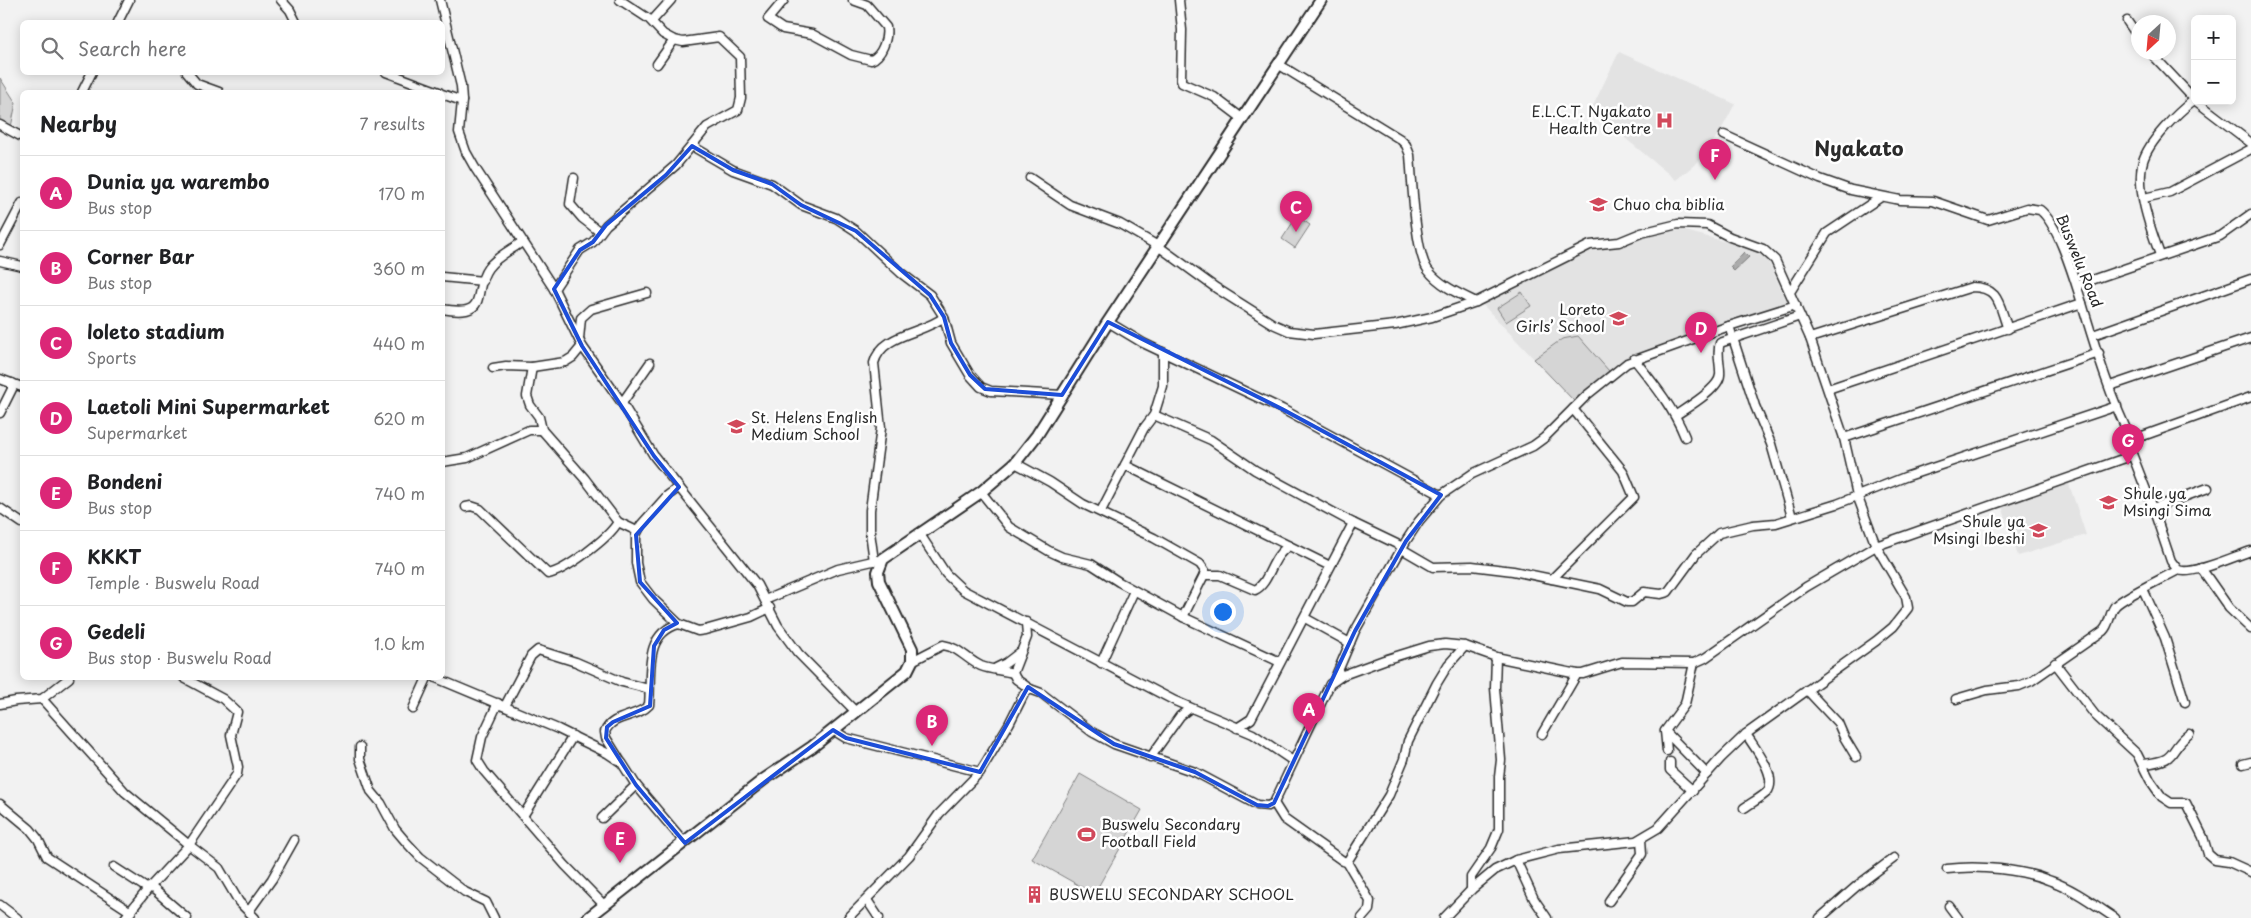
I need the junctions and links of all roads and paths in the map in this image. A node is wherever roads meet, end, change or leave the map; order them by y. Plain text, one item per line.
1 (128, 0) edge
2 (281, 0) edge
3 (440, 0) edge
4 (620, 0) edge
5 (672, 0) edge
6 (784, 0) edge
7 (853, 0) edge
8 (1180, 0) edge
9 (1321, 0) edge
10 (119, 20) edge
11 (295, 20) edge
12 (445, 20) edge
13 (445, 20) edge
14 (2127, 21) dead end
15 (652, 22) junction
16 (2131, 27) edge
17 (674, 40) junction
18 (2158, 60) edge
19 (657, 64) dead end
20 (1278, 64) junction
21 (90, 75) edge
22 (190, 75) edge
23 (394, 75) edge
24 (83, 90) edge
25 (214, 90) edge
26 (434, 90) edge
27 (445, 95) edge
28 (2191, 96) edge
29 (462, 101) junction
30 (2191, 103) edge
31 (2201, 105) edge
32 (1243, 119) junction
33 (0, 125) edge
34 (1724, 135) dead end
35 (20, 136) edge
36 (2251, 144) edge
37 (692, 146) junction
38 (2251, 149) edge
39 (574, 178) dead end
40 (1030, 178) dead end
41 (1881, 197) junction
42 (2144, 198) junction
43 (20, 207) edge
44 (2251, 214) edge
45 (600, 232) junction
46 (522, 242) junction
47 (0, 245) edge
48 (1158, 246) junction
49 (2160, 255) junction
50 (0, 261) edge
51 (20, 266) edge
52 (445, 276) edge
53 (2251, 279) edge
54 (482, 281) junction
55 (2077, 285) junction
56 (554, 289) junction
57 (1790, 292) junction
58 (647, 293) dead end
59 (1476, 302) junction
60 (2082, 303) junction
61 (1796, 305) junction
62 (445, 309) edge
63 (1800, 316) junction
64 (944, 317) junction
65 (1108, 322) junction
66 (1729, 326) junction
67 (2008, 329) junction
68 (2093, 335) junction
69 (1733, 337) junction
70 (1810, 338) junction
71 (2251, 338) edge
72 (580, 343) junction
73 (1162, 352) junction
74 (2099, 353) junction
75 (1634, 359) junction
76 (650, 363) dead end
77 (532, 367) junction
78 (493, 368) dead end
79 (0, 379) edge
80 (12, 384) junction
81 (20, 386) edge
82 (2110, 386) junction
83 (1828, 389) junction
84 (1062, 395) junction
85 (2251, 397) edge
86 (622, 403) junction
87 (2117, 406) junction
88 (1573, 409) junction
89 (0, 414) edge
90 (1154, 415) junction
91 (1676, 415) junction
92 (542, 430) junction
93 (1685, 437) dead end
94 (1844, 438) junction
95 (2132, 441) junction
96 (2132, 454) junction
97 (445, 462) edge
98 (1015, 463) junction
99 (1125, 465) junction
100 (679, 487) junction
101 (2208, 488) dead end
102 (981, 492) junction
103 (1441, 495) junction
104 (1857, 495) junction
105 (466, 507) dead end
106 (0, 508) edge
107 (2153, 508) junction
108 (1101, 511) junction
109 (1792, 517) junction
110 (20, 522) edge
111 (618, 522) junction
112 (1353, 523) junction
113 (637, 531) junction
114 (919, 533) junction
115 (1290, 546) junction
116 (1876, 546) junction
117 (1402, 548) junction
118 (2251, 551) edge
119 (879, 560) junction
120 (1330, 566) junction
121 (2201, 568) junction
122 (2178, 570) junction
123 (1204, 575) junction
124 (1552, 579) junction
125 (2143, 589) junction
126 (1134, 591) junction
127 (765, 600) junction
128 (770, 608) junction
129 (1182, 617) junction
130 (1304, 618) junction
131 (1026, 622) junction
132 (679, 624) junction
133 (2251, 629) edge
134 (1042, 631) junction
135 (1027, 636) junction
136 (1350, 643) junction
137 (1465, 646) junction
138 (1020, 652) junction
139 (1496, 657) junction
140 (912, 661) junction
141 (1280, 662) junction
142 (1101, 663) junction
143 (1694, 663) junction
144 (2056, 663) junction
145 (996, 668) junction
146 (1013, 673) junction
147 (1577, 674) junction
148 (1336, 678) junction
149 (67, 680) edge
150 (188, 680) edge
151 (426, 680) edge
152 (441, 680) edge
153 (649, 689) junction
154 (1030, 689) junction
155 (1807, 690) junction
156 (42, 699) junction
157 (1956, 699) dead end
158 (2185, 702) dead end
159 (0, 704) edge
160 (501, 704) junction
161 (1190, 708) junction
162 (413, 709) dead end
163 (856, 712) junction
164 (1251, 719) junction
165 (1237, 728) junction
166 (833, 730) junction
167 (1665, 731) junction
168 (1253, 734) junction
169 (1542, 734) dead end
170 (1746, 734) junction
171 (2189, 734) dead end
172 (573, 736) junction
173 (360, 747) dead end
174 (1667, 751) dead end
175 (1856, 757) dead end
176 (1150, 758) junction
177 (1293, 761) junction
178 (1670, 762) dead end
179 (2251, 762) edge
180 (622, 763) junction
181 (2144, 764) junction
182 (2243, 764) dead end
183 (980, 772) junction
184 (1707, 774) junction
185 (636, 785) junction
186 (1693, 791) junction
187 (1274, 803) junction
188 (0, 804) edge
189 (1744, 808) dead end
190 (523, 816) junction
191 (602, 818) dead end
192 (1641, 839) junction
193 (294, 840) dead end
194 (685, 843) junction
195 (189, 845) junction
196 (1894, 858) dead end
197 (1516, 860) junction
198 (1347, 862) junction
199 (114, 867) dead end
200 (1948, 869) dead end
201 (2251, 872) edge
202 (149, 888) junction
203 (1471, 890) junction
204 (867, 900) junction
205 (1609, 901) dead end
206 (0, 905) edge
207 (605, 906) junction
208 (1948, 906) dead end
209 (249, 911) junction
210 (128, 916) edge
211 (491, 917) edge
212 (17, 918) edge
213 (187, 918) edge
214 (255, 918) edge
215 (588, 918) edge
216 (848, 918) edge
217 (879, 918) edge
218 (1362, 918) edge
219 (1444, 918) edge
220 (1547, 918) edge
221 (1820, 918) edge
222 (1958, 918) edge
223 (2115, 918) edge

1 - 10 street
2 - 11 street
3 - 13 street
4 - 15 street
5 - 15 street
6 - 7 street
8 - 32 street
9 - 20 main road
12 - 29 street
14 - 16 street
15 - 17 street
17 - 19 street
17 - 37 street
18 - 28 street
20 - 32 main road
20 - 59 street
21 - 24 street
22 - 25 street
23 - 26 street
27 - 29 street
29 - 46 street
30 - 42 street
31 - 36 street
32 - 48 main road
33 - 35 street
34 - 41 street, Buswelu Road
37 - 45 street
37 - 64 street
38 - 42 street
39 - 45 street
40 - 48 street
41 - 55 street, Buswelu Road
41 - 57 street
42 - 49 street
43 - 47 street
44 - 49 street
45 - 56 street
46 - 54 street
46 - 56 street
48 - 59 street
48 - 65 main road
49 - 55 street
50 - 51 street
52 - 54 street
53 - 68 street
54 - 62 street
55 - 60 street, Buswelu Road
56 - 72 street
57 - 59 street
57 - 61 street
58 - 72 street
60 - 67 street
60 - 68 street, Buswelu Road
61 - 63 street
61 - 66 street
63 - 69 street
63 - 70 street
64 - 84 street
64 - 119 street
65 - 73 street
65 - 84 main road
66 - 69 street
66 - 75 street
67 - 70 street
67 - 83 street
68 - 74 street, Buswelu Road
69 - 91 street
69 - 109 street
70 - 83 street
71 - 82 street
72 - 77 street
72 - 86 street
73 - 90 street
73 - 103 street
74 - 82 street, Buswelu Road
74 - 94 street
75 - 88 street
75 - 91 street
76 - 86 street
77 - 78 street
77 - 92 street
79 - 80 street
80 - 81 street
80 - 89 street
82 - 87 street, Buswelu Road
83 - 94 street
84 - 98 main road
85 - 95 street
86 - 100 street
87 - 95 street, Buswelu Road
87 - 104 street
88 - 103 street
88 - 124 street
90 - 99 street
90 - 112 street
91 - 93 street
92 - 97 street
92 - 111 street
94 - 104 street
95 - 96 street
96 - 107 street
96 - 116 street
98 - 102 main road
98 - 108 street
99 - 108 street
99 - 115 street
100 - 113 street
100 - 127 street
101 - 107 street
102 - 114 main road
102 - 126 street
103 - 117 street
104 - 109 street
104 - 116 street
105 - 111 street
106 - 110 street
107 - 122 street
108 - 123 street
109 - 124 street
111 - 113 street
112 - 117 street
112 - 120 street
113 - 132 street
114 - 119 main road
114 - 131 street
115 - 120 street
115 - 123 street
116 - 143 street
116 - 155 street
117 - 124 street
117 - 136 street
118 - 121 street
119 - 127 street
119 - 140 main road
120 - 130 street
121 - 122 street
121 - 133 street
122 - 125 street
123 - 129 street
125 - 144 street
125 - 158 street
126 - 129 street
126 - 142 street
127 - 128 street
128 - 132 street
128 - 163 street
129 - 141 street
130 - 136 street
130 - 141 street
131 - 134 street
131 - 135 street
132 - 153 street
134 - 135 street
134 - 142 street
135 - 138 street
136 - 148 street
137 - 139 street
137 - 148 street
137 - 198 street
138 - 145 street
138 - 146 street
139 - 147 street
139 - 203 street
140 - 145 street
140 - 163 main road
141 - 164 street
142 - 161 street
143 - 147 street
143 - 167 street
144 - 157 street
144 - 181 street
145 - 146 street
146 - 154 street
147 - 169 street
148 - 177 street
149 - 156 street
150 - 195 street
151 - 162 street
152 - 160 street
153 - 160 street
153 - 180 street
154 - 176 street
154 - 183 street
155 - 170 street
155 - 175 street
156 - 159 street
156 - 195 street
160 - 172 street
160 - 190 street
161 - 165 street
161 - 176 street
163 - 166 main road
164 - 165 street
164 - 168 street
165 - 168 street
166 - 183 street
166 - 194 main road
167 - 174 street
167 - 184 street
168 - 177 street
170 - 184 street
170 - 189 street
171 - 181 street
172 - 180 street
172 - 190 street
173 - 211 street
176 - 187 street
177 - 187 street
178 - 186 street
179 - 182 street
180 - 185 street
181 - 201 street
183 - 204 street
184 - 186 street
185 - 191 street
185 - 194 street
186 - 192 street
187 - 198 street
188 - 210 street
190 - 207 street
192 - 197 street
192 - 205 street
193 - 209 street
194 - 207 main road
195 - 202 street
195 - 209 street
196 - 221 street
197 - 203 street
197 - 220 street
198 - 218 street
199 - 202 street
200 - 223 street
202 - 210 street
202 - 213 street
203 - 219 street
204 - 216 street
204 - 217 street
206 - 212 street
207 - 215 main road
208 - 222 street
209 - 214 street

